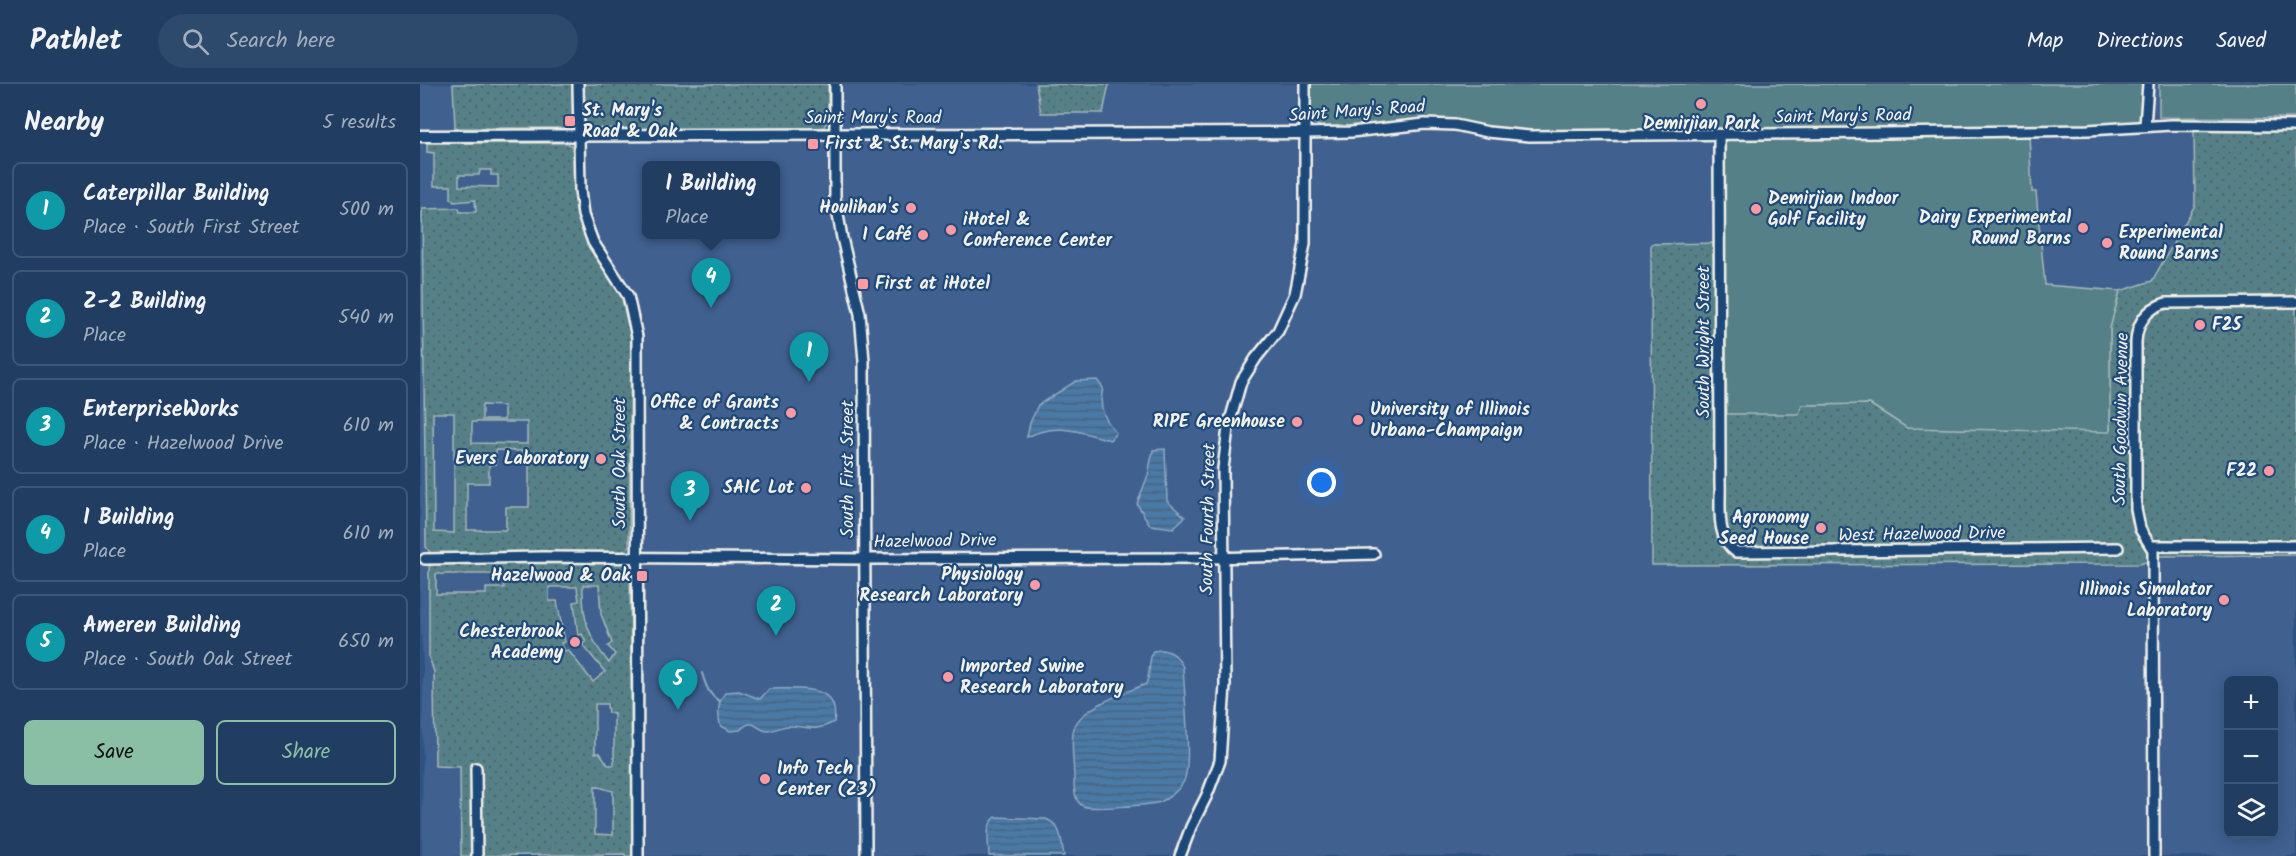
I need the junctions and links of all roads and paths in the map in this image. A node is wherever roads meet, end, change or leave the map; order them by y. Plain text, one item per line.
1 (578, 84) edge
2 (835, 84) edge
3 (1305, 84) edge
4 (2148, 84) edge
5 (2145, 126) junction
6 (2296, 126) edge
7 (1305, 133) junction
8 (834, 135) junction
9 (1719, 135) junction
10 (420, 136) edge
11 (578, 136) junction
12 (2296, 302) edge
13 (2151, 546) junction
14 (2296, 546) edge
15 (1728, 547) joint
16 (2118, 548) dead end
17 (1374, 554) dead end
18 (636, 558) junction
19 (1224, 558) junction
20 (425, 559) dead end
21 (865, 559) junction
22 (476, 768) dead end
23 (477, 856) edge
24 (638, 856) edge
25 (866, 856) edge
26 (1180, 856) edge
27 (2154, 856) edge

1 - 11 street, South Oak Street
2 - 8 street, South First Street
3 - 7 street, South Fourth Street
4 - 5 street
5 - 6 street, Saint Mary's Road
5 - 9 street, Saint Mary's Road
7 - 8 main road, Saint Mary's Road
7 - 9 street, Saint Mary's Road
7 - 19 street, South Fourth Street
8 - 11 main road, Saint Mary's Road
8 - 21 street, South First Street
9 - 15 street, South Wright Street
10 - 11 main road, Saint Mary's Road
11 - 18 street, South Oak Street
12 - 13 street, South Goodwin Avenue
13 - 14 street
13 - 27 street, South Goodwin Avenue
15 - 16 street, West Hazelwood Drive
17 - 19 street, Hazelwood Drive
18 - 20 street, Hazelwood Drive
18 - 21 street, Hazelwood Drive
18 - 24 street, South Oak Street
19 - 21 street, Hazelwood Drive
19 - 26 street, South Fourth Street
21 - 25 street, South First Street
22 - 23 street

